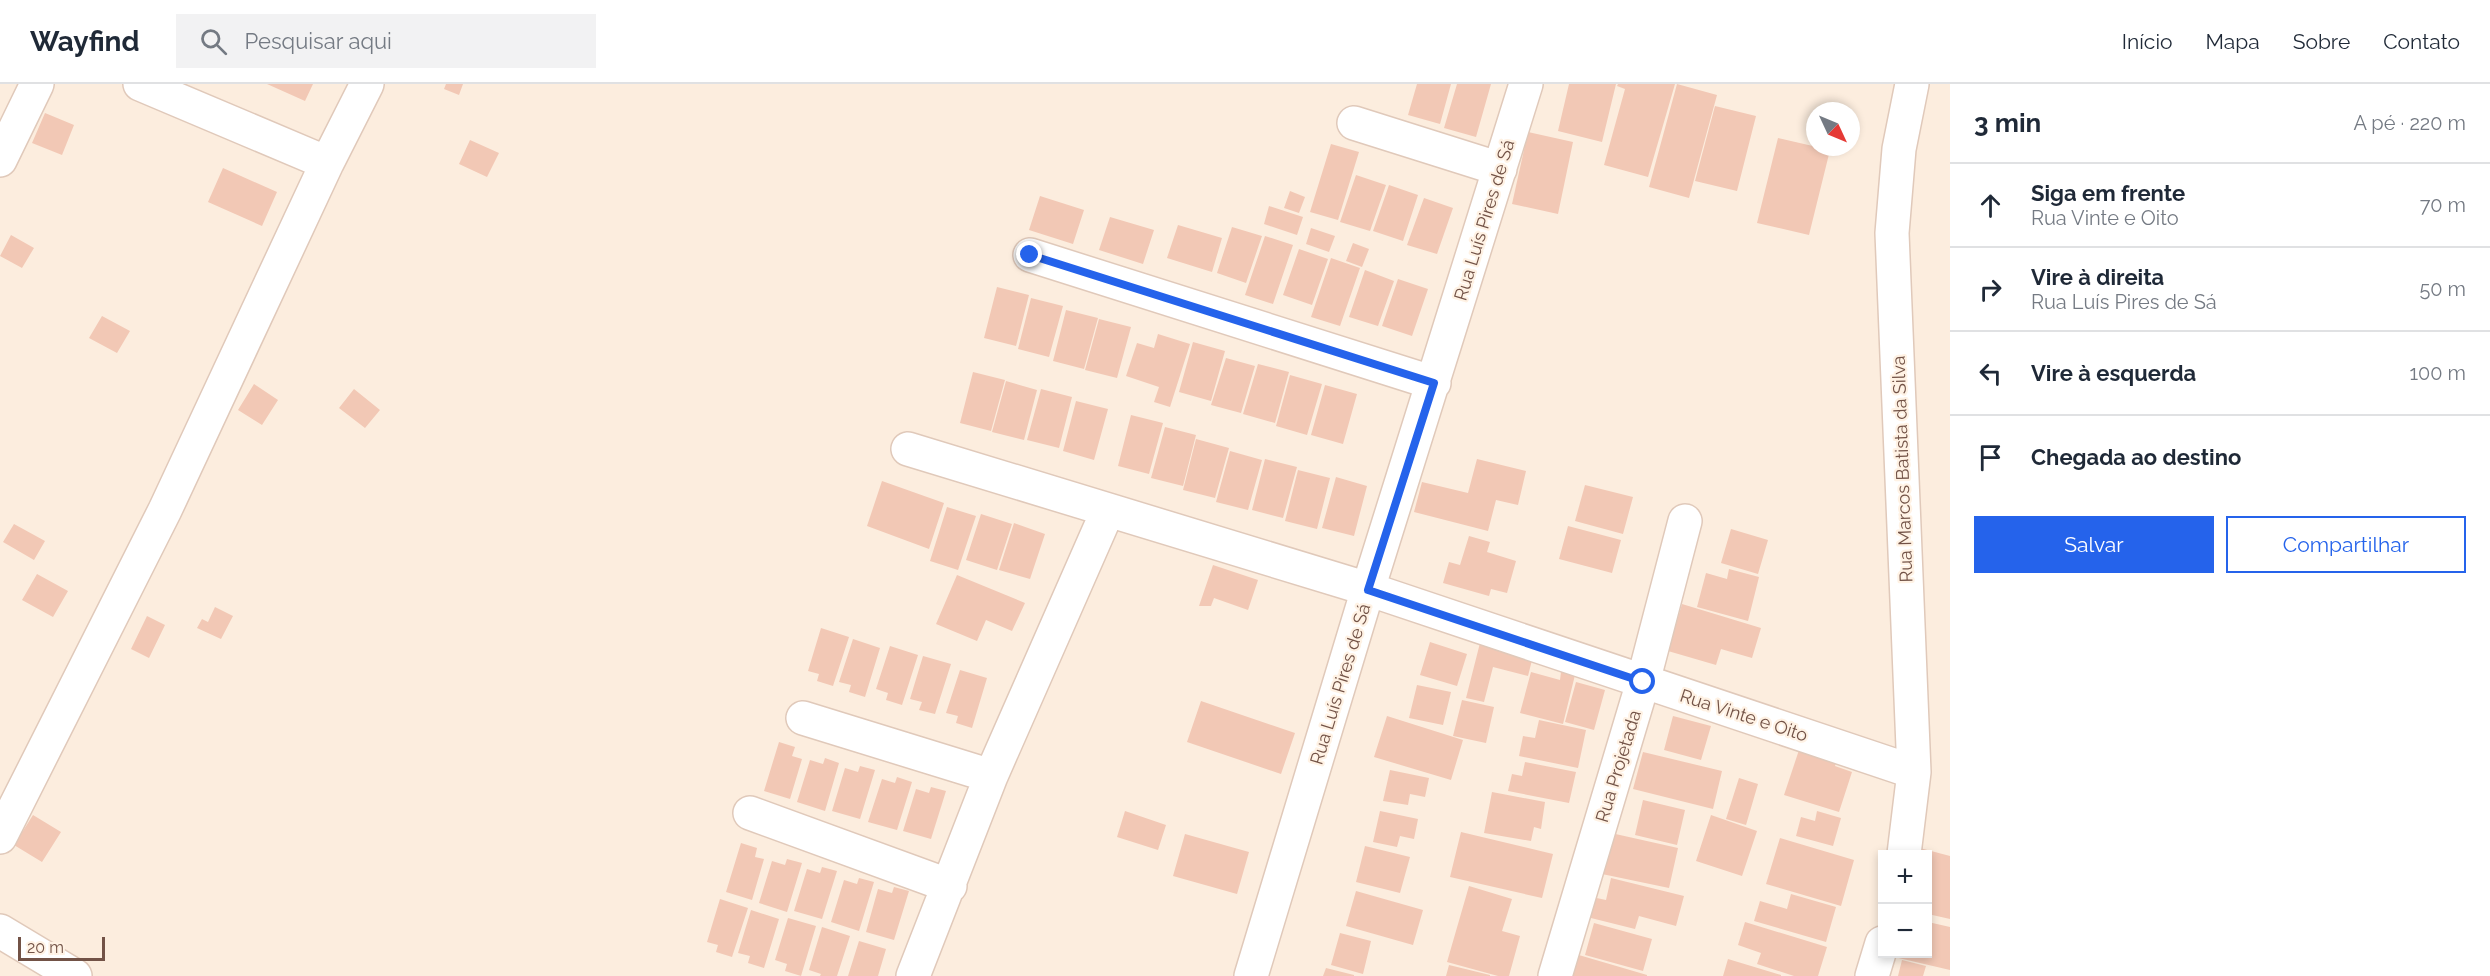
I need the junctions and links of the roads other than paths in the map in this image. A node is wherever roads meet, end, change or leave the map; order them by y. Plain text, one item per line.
1 (37, 84) edge
2 (140, 84) edge
3 (367, 84) edge
4 (1526, 84) edge
5 (1912, 84) edge
6 (1354, 123) dead end
7 (0, 160) edge
8 (327, 163) junction
9 (1500, 169) junction
10 (1030, 255) dead end
11 (1434, 383) junction
12 (908, 449) dead end
13 (1108, 510) junction
14 (1685, 521) dead end
15 (1368, 590) junction
16 (1643, 682) junction
17 (803, 718) dead end
18 (1914, 772) junction
19 (991, 777) junction
20 (750, 813) dead end
21 (0, 837) edge
22 (1905, 850) edge
23 (950, 886) junction
24 (0, 930) edge
25 (1878, 956) edge
26 (75, 976) edge
27 (913, 976) edge
28 (1251, 976) edge
29 (1555, 976) edge
30 (1872, 976) edge

1 - 7 street
2 - 8 street
3 - 8 street
4 - 9 street, Rua Luís Pires de Sá
5 - 18 street, Rua Marcos Batista da Silva
6 - 9 street
8 - 21 street
9 - 11 street, Rua Luís Pires de Sá
10 - 11 street
11 - 15 street, Rua Luís Pires de Sá
12 - 13 street, Rua Vinte e Oito
13 - 15 street, Rua Vinte e Oito
13 - 19 street
14 - 16 street, Rua Projetada
15 - 16 street, Rua Vinte e Oito
15 - 28 street, Rua Luís Pires de Sá
16 - 18 street, Rua Vinte e Oito
16 - 29 street, Rua Projetada
17 - 19 street
18 - 22 street, Rua Marcos Batista da Silva
19 - 23 street
20 - 23 street
23 - 27 street
24 - 26 street
25 - 30 street

